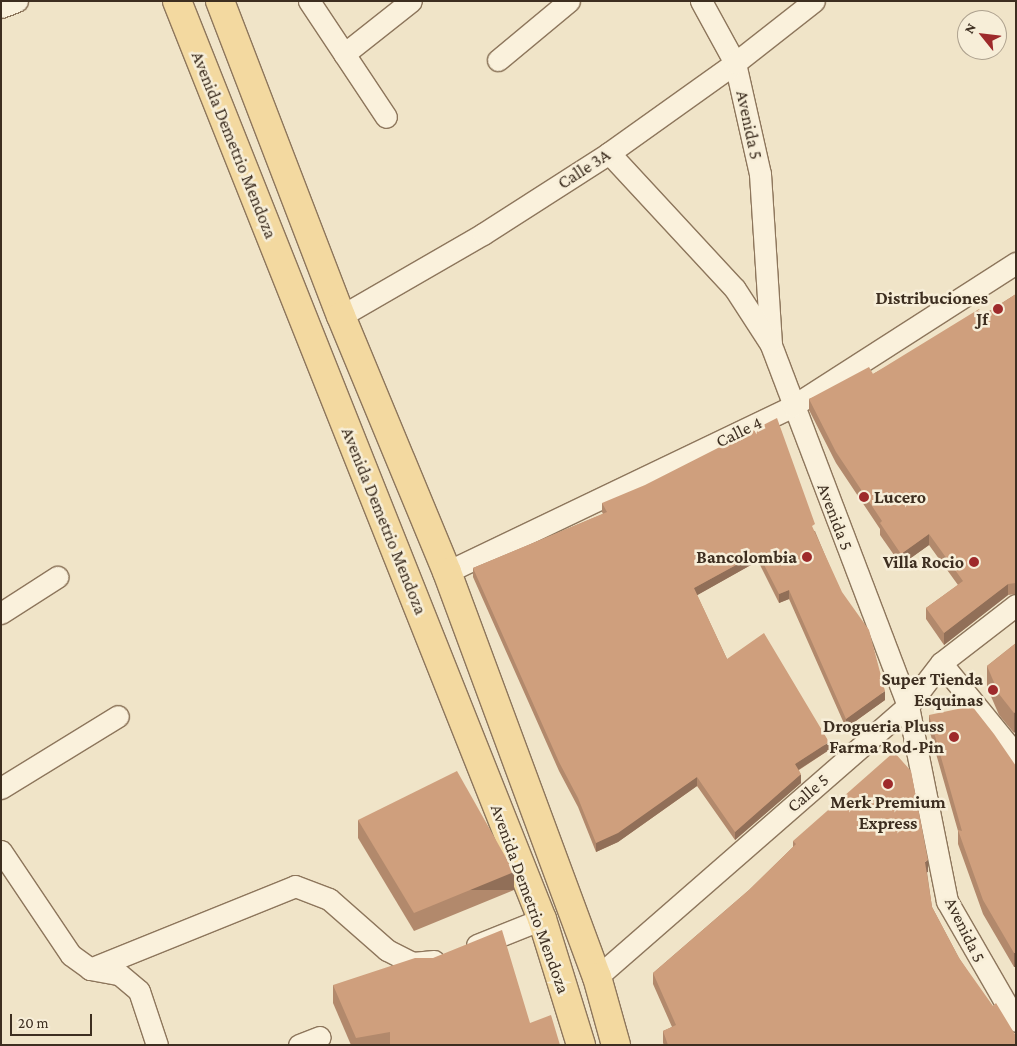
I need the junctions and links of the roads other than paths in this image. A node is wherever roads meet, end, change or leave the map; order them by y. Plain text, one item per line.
1 (17, 1) edge
2 (177, 1) edge
3 (309, 1) edge
4 (411, 1) edge
5 (568, 1) edge
6 (701, 1) edge
7 (814, 1) edge
8 (226, 4) edge
9 (1, 7) edge
10 (344, 54) junction
11 (498, 60) dead end
12 (735, 63) junction
13 (386, 117) dead end
14 (609, 153) junction
15 (1016, 263) edge
16 (341, 316) junction
17 (771, 344) junction
18 (793, 406) junction
19 (447, 572) junction
20 (57, 577) dead end
21 (1016, 605) edge
22 (1, 613) edge
23 (940, 663) junction
24 (908, 706) junction
25 (118, 716) dead end
26 (1016, 755) edge
27 (1, 788) edge
28 (1, 851) edge
29 (542, 919) junction
30 (90, 969) junction
31 (597, 977) junction
32 (1016, 1021) edge
33 (320, 1037) dead end
34 (157, 1045) edge
35 (300, 1045) edge
36 (581, 1045) edge
37 (616, 1045) edge

1 - 9 street
2 - 29 main road, Avenida Demetrio Mendoza
3 - 10 street
4 - 10 street
5 - 11 street
6 - 12 street, Avenida 5
7 - 12 street, Calle 3A
8 - 16 main road, Avenida Demetrio Mendoza
10 - 13 street
12 - 14 street, Calle 3A
12 - 17 street, Avenida 5
14 - 16 street, Calle 3A
14 - 17 street
15 - 18 street, Calle 4
16 - 19 main road, Avenida Demetrio Mendoza
17 - 18 street, Avenida 5
18 - 19 street, Calle 4
18 - 24 street, Avenida 5
19 - 31 main road, Avenida Demetrio Mendoza
20 - 22 street
21 - 23 street, Calle 5
23 - 24 street, Calle 5
23 - 26 street
24 - 31 street, Calle 5
24 - 32 street, Avenida 5
25 - 27 street
28 - 30 street
29 - 30 street
29 - 36 main road, Avenida Demetrio Mendoza
30 - 34 street
31 - 37 main road, Avenida Demetrio Mendoza
33 - 35 street

